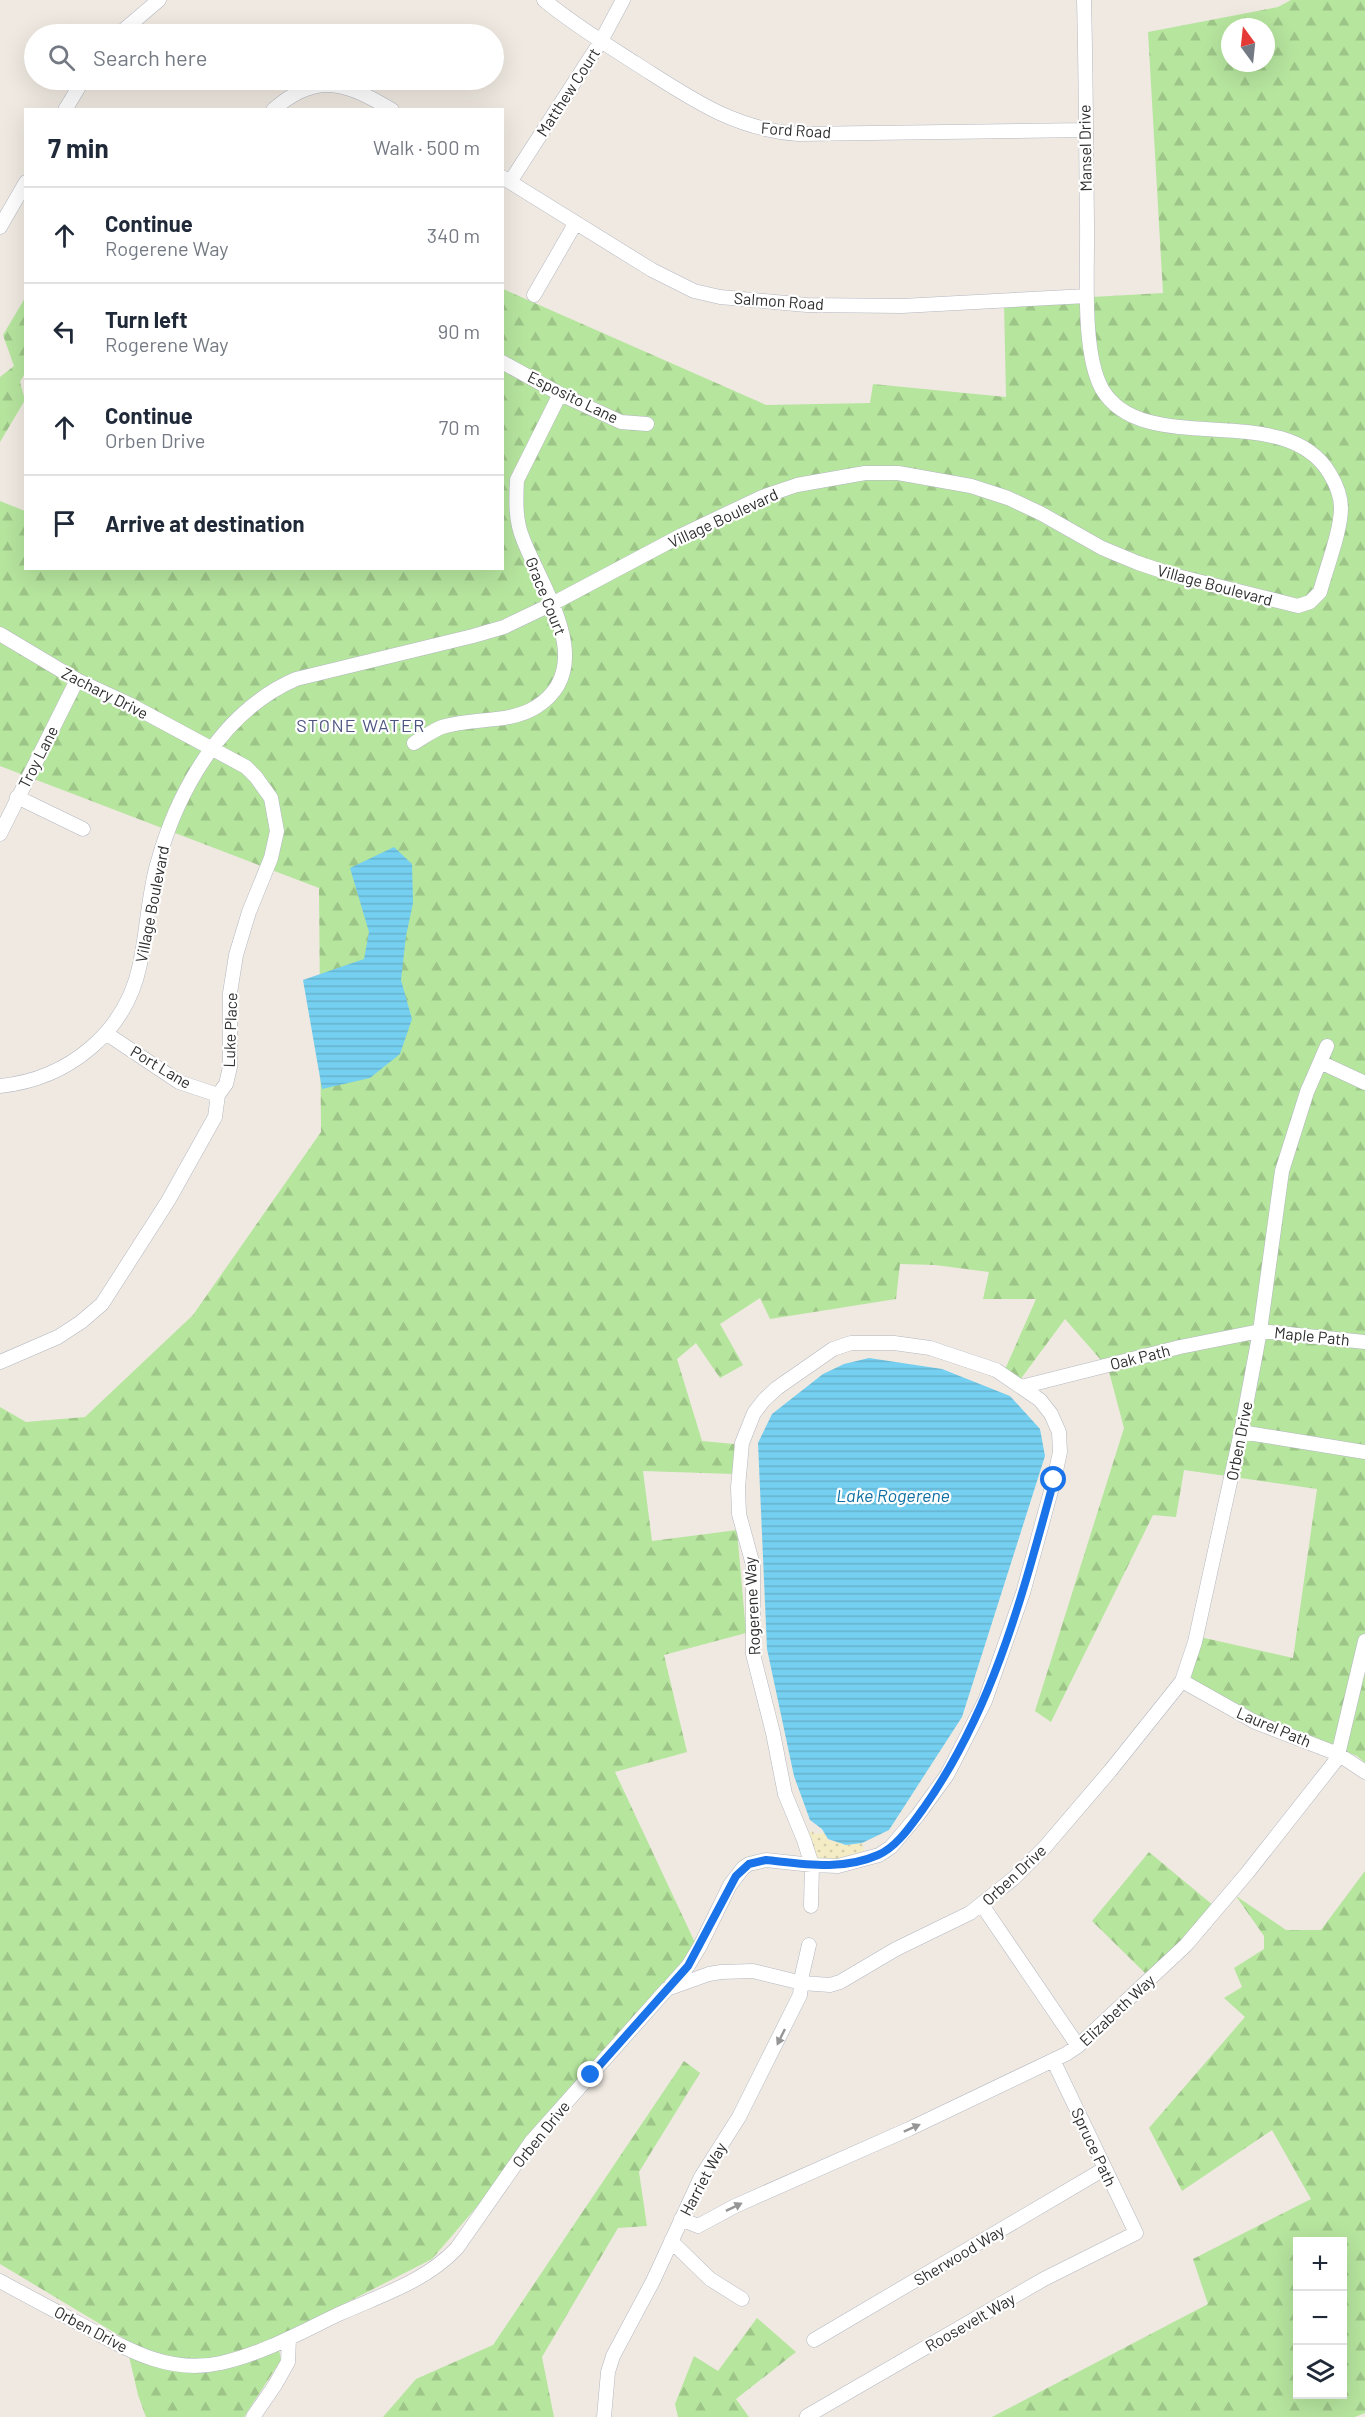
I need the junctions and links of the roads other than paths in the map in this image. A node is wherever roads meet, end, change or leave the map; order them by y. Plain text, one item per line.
1 (159, 0) edge
2 (544, 0) edge
3 (623, 0) edge
4 (1084, 0) edge
5 (131, 24) edge
6 (601, 41) junction
7 (77, 90) edge
8 (304, 90) edge
9 (356, 90) edge
10 (66, 108) edge
11 (276, 108) edge
12 (388, 108) edge
13 (1085, 130) junction
14 (506, 180) edge
15 (24, 186) edge
16 (574, 224) junction
17 (0, 228) edge
18 (534, 295) dead end
19 (1087, 296) junction
20 (504, 363) edge
21 (560, 394) junction
22 (647, 424) dead end
23 (504, 479) edge
24 (517, 480) junction
25 (552, 604) junction
26 (0, 634) edge
27 (77, 680) junction
28 (414, 743) dead end
29 (211, 749) junction
30 (17, 797) junction
31 (83, 829) dead end
32 (0, 834) edge
33 (107, 1034) junction
34 (1327, 1046) dead end
35 (1320, 1062) junction
36 (1365, 1083) edge
37 (0, 1086) edge
38 (218, 1095) junction
39 (1260, 1331) junction
40 (1365, 1342) edge
41 (0, 1362) edge
42 (1021, 1387) junction
43 (1241, 1432) junction
44 (1365, 1452) edge
45 (1365, 1641) edge
46 (1182, 1681) junction
47 (1338, 1754) junction
48 (1365, 1772) edge
49 (812, 1865) junction
50 (982, 1905) junction
51 (811, 1906) dead end
52 (809, 1945) dead end
53 (802, 1983) junction
54 (668, 1989) junction
55 (1078, 2046) junction
56 (1053, 2061) junction
57 (1104, 2169) junction
58 (681, 2219) junction
59 (1136, 2233) joint
60 (671, 2241) junction
61 (0, 2281) edge
62 (742, 2299) dead end
63 (289, 2337) junction
64 (814, 2340) dead end
65 (807, 2416) edge
66 (253, 2417) edge
67 (604, 2417) edge

1 - 5 street
2 - 6 street, Ford Road
3 - 6 street, Matthew Court
4 - 13 street, Mansel Drive
6 - 13 street, Ford Road
6 - 14 street, Matthew Court
7 - 10 street
8 - 11 street
9 - 12 street
13 - 19 street, Mansel Drive
14 - 16 street, Salmon Road
15 - 17 street
16 - 18 street
16 - 19 street, Salmon Road
19 - 25 street, Village Boulevard
20 - 21 street, Esposito Lane
21 - 22 street, Esposito Lane
21 - 24 street, Grace Court
23 - 24 street
24 - 25 street, Grace Court
25 - 28 street, Grace Court
25 - 29 street, Village Boulevard
26 - 27 street, Zachary Drive
27 - 29 street, Zachary Drive
27 - 30 street, Troy Lane
29 - 33 street, Village Boulevard
29 - 38 street, Luke Place
30 - 31 street
30 - 32 street, Troy Lane
33 - 37 street, Village Boulevard
33 - 38 street, Port Lane
34 - 35 street, Orben Drive
35 - 36 street
35 - 39 street, Orben Drive
38 - 41 street, Luke Place
39 - 40 street, Maple Path
39 - 42 street, Oak Path
39 - 43 street, Orben Drive
42 - 49 street, Rogerene Way
42 - 49 street, Rogerene Way
43 - 44 street
43 - 46 street, Orben Drive
45 - 47 street, Elizabeth Way
46 - 47 street, Laurel Path
46 - 50 street, Orben Drive
47 - 48 street, Laurel Path
47 - 55 street, Elizabeth Way
49 - 51 street
49 - 54 street, Rogerene Way
50 - 53 street, Orben Drive
50 - 55 street
52 - 53 street, Harriet Way
53 - 54 street, Orben Drive
53 -> 58 street, Harriet Way
54 - 63 street, Orben Drive
55 - 56 street, Elizabeth Way
56 - 57 street, Spruce Path
58 -> 56 street, Elizabeth Way
57 - 59 street, Spruce Path
57 - 64 street, Sherwood Way
58 - 60 street, Harriet Way
59 - 65 street, Roosevelt Way
60 - 62 street
60 - 67 street, Harriet Way
61 - 63 street, Orben Drive
63 - 66 street

